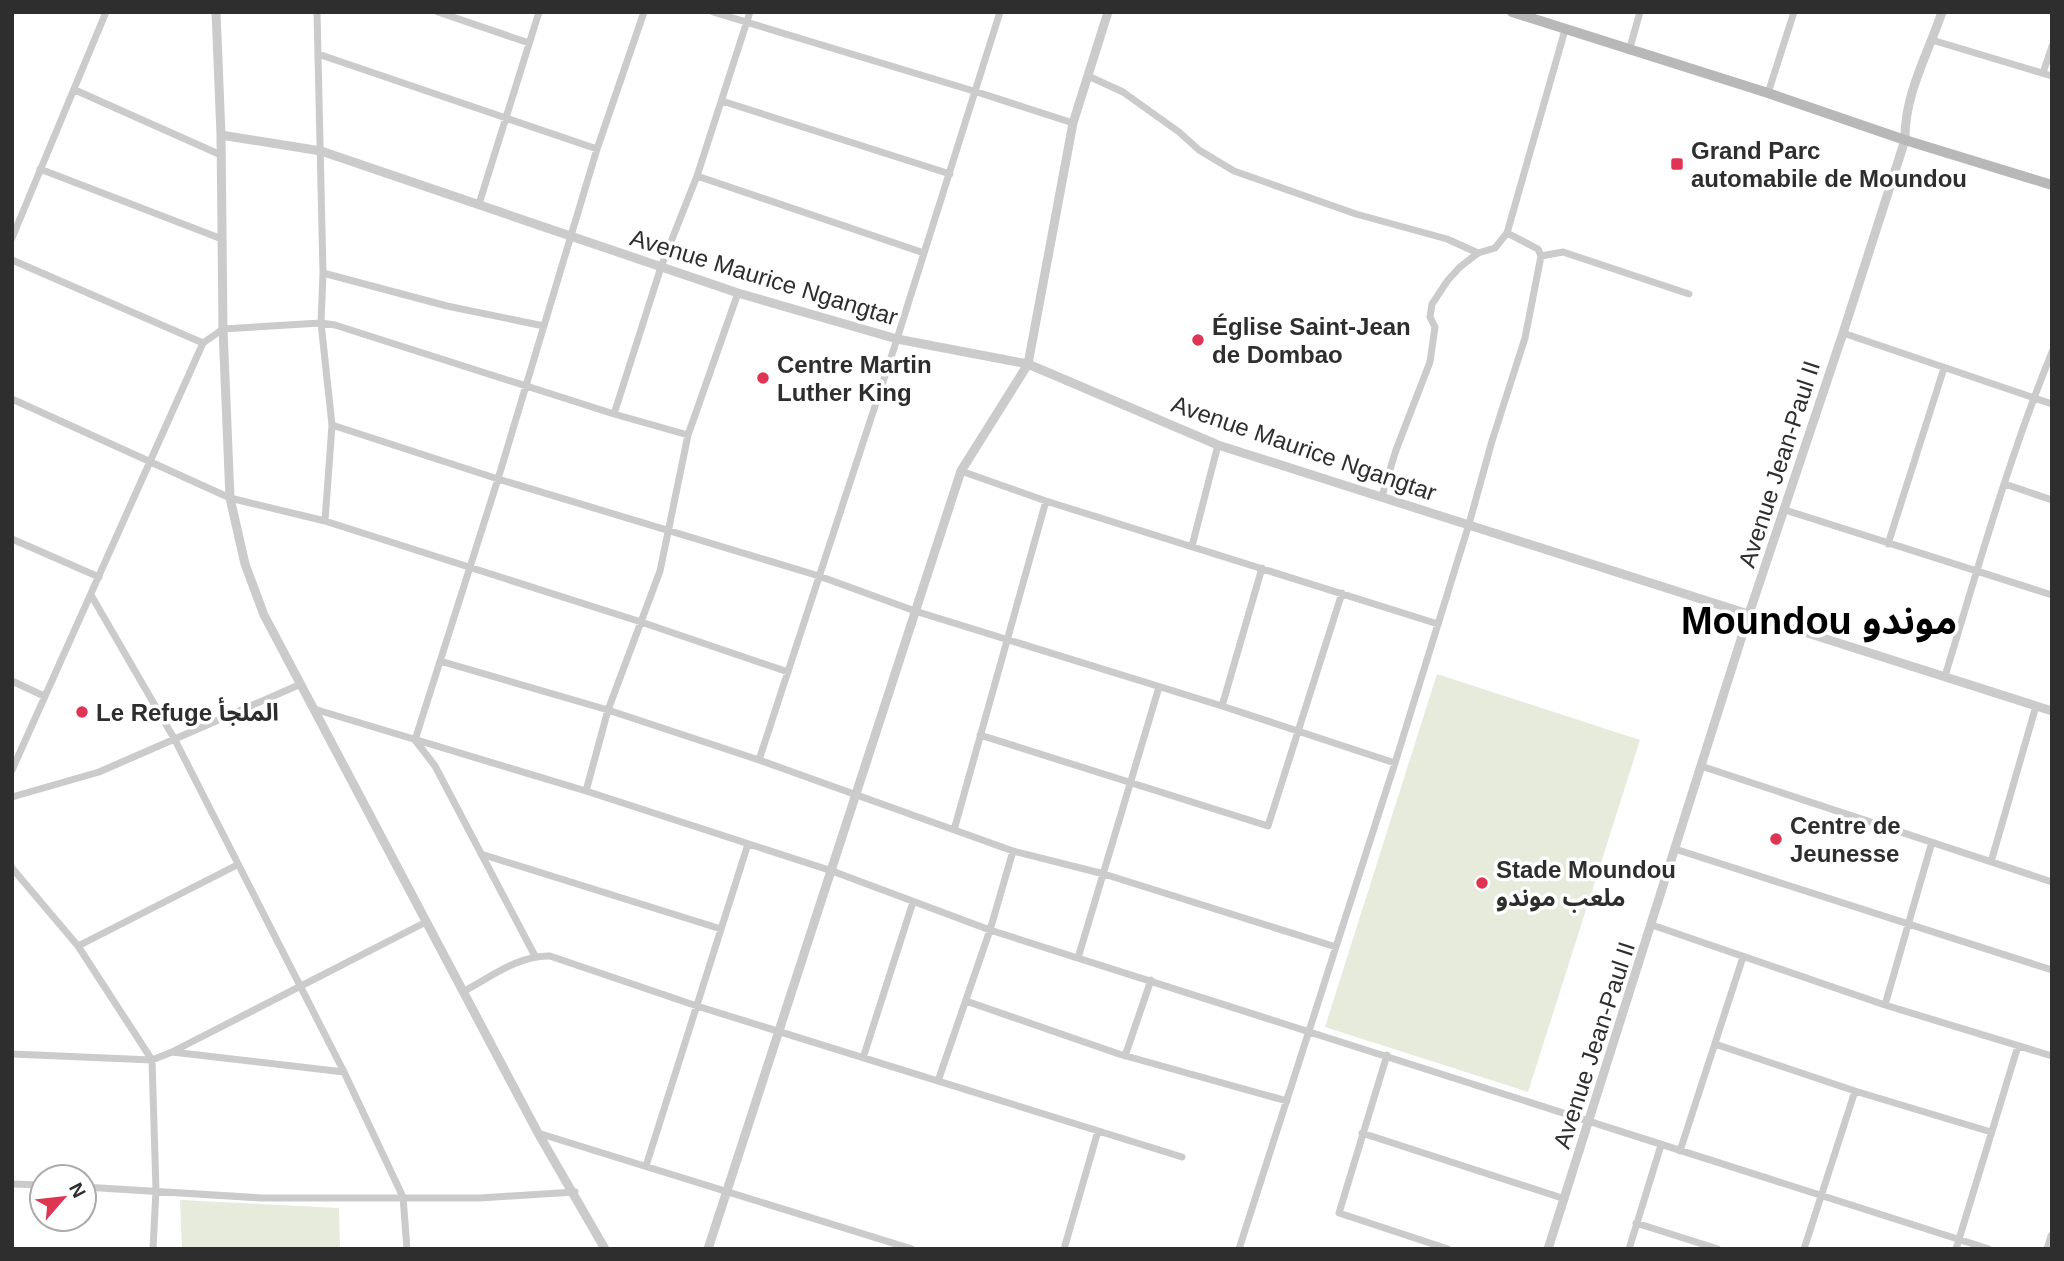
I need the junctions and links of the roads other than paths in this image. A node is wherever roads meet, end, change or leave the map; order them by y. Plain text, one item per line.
1 (106, 12) edge
2 (216, 12) edge
3 (317, 12) edge
4 (438, 12) edge
5 (539, 12) edge
6 (644, 12) edge
7 (713, 12) edge
8 (750, 12) edge
9 (1000, 12) edge
10 (1108, 12) edge
11 (1512, 12) edge
12 (1640, 12) edge
13 (1794, 12) edge
14 (1942, 12) edge
15 (747, 22) junction
16 (1565, 30) junction
17 (1932, 40) junction
18 (529, 43) junction
19 (2052, 46) edge
20 (1629, 51) junction
21 (318, 54) junction
22 (2048, 74) edge
23 (1088, 76) junction
24 (75, 90) junction
25 (976, 92) junction
26 (1768, 93) junction
27 (722, 100) junction
28 (507, 117) junction
29 (1073, 123) junction
30 (221, 135) junction
31 (1905, 140) junction
32 (597, 149) junction
33 (321, 151) junction
34 (221, 155) junction
35 (40, 169) junction
36 (950, 174) junction
37 (697, 176) junction
38 (2052, 185) edge
39 (479, 204) junction
40 (1507, 233) junction
41 (571, 235) junction
42 (12, 238) edge
43 (222, 240) junction
44 (924, 253) junction
45 (1478, 253) junction
46 (1541, 257) junction
47 (12, 260) edge
48 (661, 267) junction
49 (323, 273) junction
50 (738, 293) junction
51 (1689, 294) dead end
52 (321, 323) junction
53 (544, 326) junction
54 (223, 329) junction
55 (1843, 333) junction
56 (897, 339) junction
57 (203, 343) junction
58 (2052, 352) edge
59 (1028, 364) junction
60 (1944, 368) junction
61 (526, 386) junction
62 (2033, 398) junction
63 (12, 399) edge
64 (2052, 404) edge
65 (614, 414) junction
66 (332, 425) junction
67 (688, 435) junction
68 (1218, 444) junction
69 (150, 462) junction
70 (961, 471) junction
71 (498, 479) junction
72 (2005, 484) junction
73 (1382, 496) junction
74 (230, 498) junction
75 (1046, 500) junction
76 (2052, 500) edge
77 (1785, 510) junction
78 (326, 521) junction
79 (1469, 523) junction
80 (668, 530) junction
81 (12, 539) edge
82 (1888, 544) junction
83 (1192, 546) junction
84 (470, 568) junction
85 (1262, 568) junction
86 (1977, 572) junction
87 (819, 576) junction
88 (99, 577) junction
89 (1342, 593) junction
90 (91, 595) junction
91 (2052, 595) edge
92 (915, 611) junction
93 (1749, 614) junction
94 (641, 622) junction
95 (1438, 624) junction
96 (1006, 640) junction
97 (440, 661) junction
98 (788, 672) junction
99 (1945, 676) junction
100 (12, 681) edge
101 (301, 684) junction
102 (1158, 687) junction
103 (44, 696) junction
104 (1222, 706) junction
105 (2036, 706) junction
106 (314, 709) junction
107 (608, 710) junction
108 (2052, 711) edge
109 (1299, 732) junction
110 (980, 734) junction
111 (175, 740) junction
112 (415, 740) junction
113 (759, 760) junction
114 (1395, 764) junction
115 (1701, 766) junction
116 (12, 770) edge
117 (1131, 783) junction
118 (586, 791) junction
119 (856, 795) junction
120 (12, 797) edge
121 (954, 830) junction
122 (1932, 842) junction
123 (748, 844) junction
124 (1675, 849) junction
125 (1013, 851) junction
126 (481, 854) junction
127 (1991, 862) junction
128 (237, 865) junction
129 (12, 868) edge
130 (832, 872) junction
131 (1104, 874) junction
132 (2052, 882) edge
133 (913, 902) junction
134 (426, 922) junction
135 (1909, 924) junction
136 (1652, 925) junction
137 (721, 929) junction
138 (990, 930) junction
139 (78, 946) junction
140 (1336, 947) junction
141 (535, 956) junction
142 (1743, 957) junction
143 (1078, 958) junction
144 (2052, 970) edge
145 (1151, 980) junction
146 (299, 988) junction
147 (464, 991) junction
148 (966, 1001) junction
149 (1885, 1005) junction
150 (697, 1006) junction
151 (1309, 1030) junction
152 (779, 1032) junction
153 (1715, 1044) junction
154 (2018, 1046) junction
155 (172, 1052) junction
156 (12, 1054) edge
157 (1387, 1055) junction
158 (1125, 1056) junction
159 (2052, 1056) edge
160 (863, 1058) junction
161 (152, 1060) junction
162 (344, 1072) junction
163 (938, 1081) junction
164 (1855, 1091) junction
165 (1287, 1101) junction
166 (1590, 1122) junction
167 (1098, 1131) junction
168 (1991, 1132) junction
169 (538, 1133) junction
170 (1362, 1133) junction
171 (1661, 1145) junction
172 (1680, 1151) junction
173 (1182, 1157) dead end
174 (646, 1166) junction
175 (98, 1188) edge
176 (156, 1190) junction
177 (728, 1191) junction
178 (575, 1192) junction
179 (1822, 1196) junction
180 (403, 1197) junction
181 (1565, 1199) junction
182 (1636, 1223) junction
183 (2052, 1236) edge
184 (1959, 1239) junction
185 (153, 1249) edge
186 (407, 1249) edge
187 (605, 1249) edge
188 (708, 1249) edge
189 (912, 1249) edge
190 (1065, 1249) edge
191 (1239, 1249) edge
192 (1448, 1249) edge
193 (1548, 1249) edge
194 (1629, 1249) edge
195 (1718, 1249) edge
196 (1804, 1249) edge
197 (1956, 1249) edge
198 (1989, 1249) edge
199 (2048, 1249) edge

1 - 24 street
2 - 30 street
3 - 21 street
4 - 18 street
5 - 18 street
6 - 32 street
7 - 15 street
8 - 15 street
9 - 25 street
10 - 23 street
11 - 16 main road
12 - 20 street
13 - 26 street
14 - 17 street, Avenue Jean-Paul II
15 - 25 street
15 - 27 street
16 - 20 main road
16 - 40 street
17 - 22 street
17 - 31 street, Avenue Jean-Paul II
18 - 28 street
19 - 22 street
20 - 26 main road
21 - 28 street
21 - 33 street
23 - 29 street
23 - 45 street
24 - 34 street
24 - 35 street
25 - 29 street
25 - 36 street
26 - 31 main road
27 - 36 street
27 - 37 street
28 - 32 street
28 - 39 street
29 - 59 street
30 - 33 street, Avenue Maurice Ngangtar
30 - 34 street
31 - 38 main road
31 - 55 street, Avenue Jean-Paul II
32 - 41 street
33 - 39 street, Avenue Maurice Ngangtar
33 - 49 street
34 - 43 street
35 - 42 street
35 - 43 street
36 - 44 street
37 - 44 street
37 - 48 street
39 - 41 street, Avenue Maurice Ngangtar
40 - 45 street
40 - 46 street
41 - 48 street, Avenue Maurice Ngangtar
41 - 53 street
43 - 54 street
44 - 56 street
45 - 73 street
46 - 51 street
46 - 79 street
47 - 57 street
48 - 50 street, Avenue Maurice Ngangtar
48 - 65 street
49 - 52 street
49 - 53 street
50 - 56 street, Avenue Maurice Ngangtar
50 - 67 street
52 - 54 street
52 - 61 street
52 - 66 street
53 - 61 street
54 - 57 street
54 - 74 street
55 - 60 street
55 - 77 street, Avenue Jean-Paul II
56 - 59 street, Avenue Maurice Ngangtar
56 - 87 street
57 - 69 street
58 - 62 street
59 - 68 street, Avenue Maurice Ngangtar
59 - 70 street
60 - 62 street
60 - 82 street
61 - 65 street
61 - 71 street
62 - 64 street
62 - 72 street
63 - 69 street
65 - 67 street
66 - 71 street
66 - 78 street
67 - 80 street
68 - 73 street, Avenue Maurice Ngangtar
68 - 83 street
69 - 74 street
69 - 88 street
70 - 75 street
70 - 92 street
71 - 80 street
71 - 84 street
72 - 76 street
72 - 86 street
73 - 79 street, Avenue Maurice Ngangtar
74 - 78 street
74 - 101 street
75 - 83 street
75 - 96 street
77 - 82 street
77 - 93 street, Avenue Jean-Paul II
78 - 84 street
79 - 93 street, Avenue Maurice Ngangtar
79 - 95 street
80 - 87 street
80 - 94 street
81 - 88 street
82 - 86 street
83 - 85 street
84 - 94 street
84 - 97 street
85 - 89 street
85 - 104 street
86 - 91 street
86 - 99 street
87 - 92 street
87 - 98 street
88 - 90 street
89 - 95 street
89 - 109 street
90 - 103 street
90 - 111 street
92 - 96 street
92 - 119 street
93 - 99 street, Avenue Maurice Ngangtar
93 - 115 street, Avenue Jean-Paul II
94 - 98 street
94 - 107 street
95 - 114 street
96 - 102 street
96 - 110 street
97 - 107 street
97 - 112 street
98 - 113 street
99 - 105 street, Avenue Maurice Ngangtar
100 - 103 street
101 - 106 street
101 - 111 street
102 - 104 street
102 - 117 street
103 - 116 street
104 - 109 street
105 - 108 street, Avenue Maurice Ngangtar
105 - 127 street
106 - 112 street
106 - 134 street
107 - 113 street
107 - 118 street
109 - 114 street
109 - 117 street
110 - 117 street
110 - 121 street
111 - 120 street
111 - 128 street
112 - 118 street
112 - 126 street
113 - 119 street
114 - 140 street
115 - 122 street
115 - 124 street, Avenue Jean-Paul II
117 - 131 street
118 - 123 street
119 - 121 street
119 - 130 street
121 - 125 street
122 - 127 street
122 - 135 street
123 - 130 street
123 - 137 street
124 - 135 street
124 - 136 street, Avenue Jean-Paul II
125 - 131 street
125 - 138 street
126 - 137 street
126 - 141 street
127 - 132 street
128 - 139 street
128 - 146 street
129 - 139 street
130 - 133 street
130 - 152 street
131 - 140 street
131 - 143 street
133 - 138 street
133 - 160 street
134 - 146 street
134 - 147 street
135 - 144 street
135 - 149 street
136 - 142 street
136 - 166 street, Avenue Jean-Paul II
137 - 150 street
138 - 143 street
138 - 148 street
139 - 161 street
140 - 151 street
141 - 147 street
141 - 150 street
142 - 149 street
142 - 153 street
143 - 145 street
145 - 151 street
145 - 158 street
146 - 155 street
146 - 162 street
147 - 169 street
148 - 158 street
148 - 163 street
149 - 154 street
150 - 152 street
150 - 174 street
151 - 157 street
151 - 165 street
152 - 160 street
152 - 177 street
153 - 164 street
153 - 172 street
154 - 159 street
154 - 168 street
155 - 161 street
155 - 162 street
156 - 161 street
157 - 166 street
157 - 170 street
158 - 165 street
160 - 163 street
161 - 176 street
162 - 180 street
163 - 167 street
164 - 168 street
164 - 179 street
165 - 191 street
166 - 171 street
166 - 181 street, Avenue Jean-Paul II
167 - 173 street
167 - 190 street
168 - 184 street
169 - 174 street
169 - 178 street
170 - 181 street
170 - 192 street
171 - 172 street
171 - 182 street
172 - 179 street
174 - 177 street
175 - 176 street
176 - 180 street
176 - 185 street
177 - 188 street
177 - 189 street
178 - 180 street
178 - 187 street
179 - 184 street
179 - 196 street
180 - 186 street
181 - 193 street, Avenue Jean-Paul II
182 - 194 street
182 - 195 street
183 - 199 street
184 - 197 street
184 - 198 street

